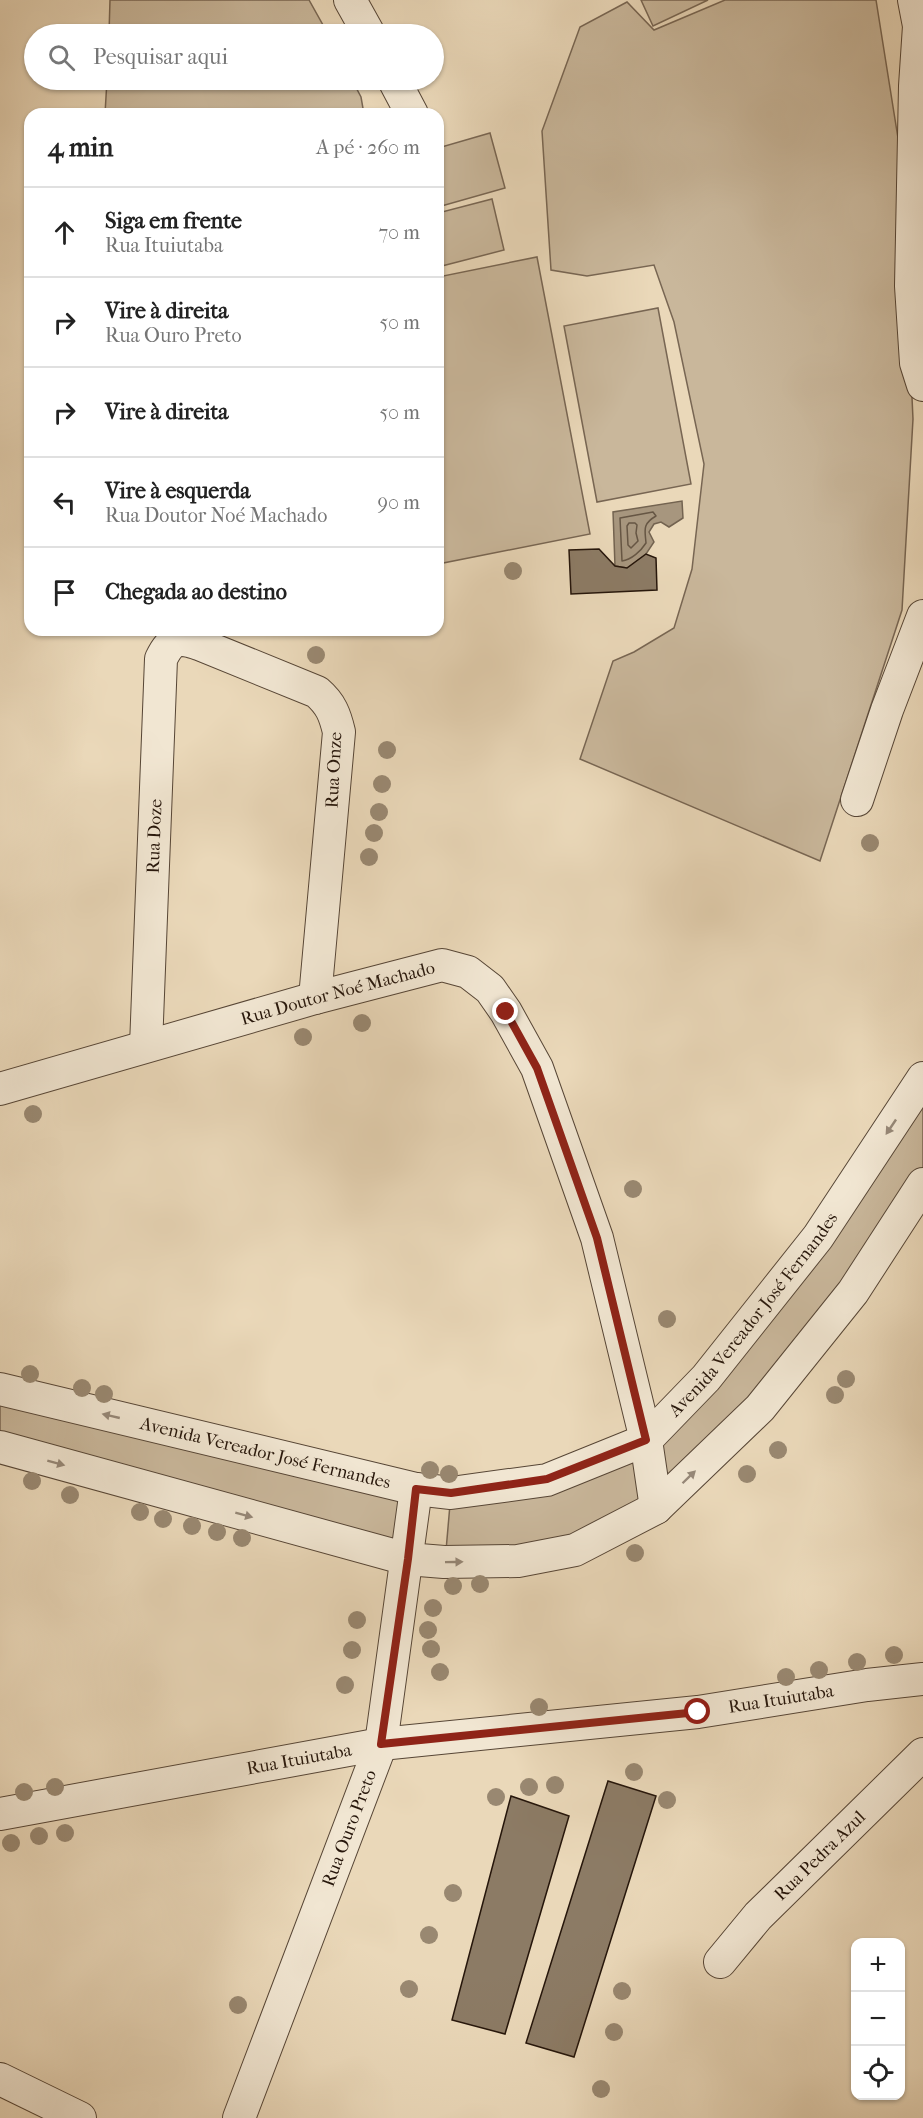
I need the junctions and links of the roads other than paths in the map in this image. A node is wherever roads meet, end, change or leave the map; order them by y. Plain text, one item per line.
1 (350, 0) edge
2 (914, 0) edge
3 (363, 24) edge
4 (399, 90) edge
5 (409, 108) edge
6 (923, 385) edge
7 (923, 616) edge
8 (183, 639) joint
9 (857, 800) dead end
10 (315, 998) junction
11 (146, 1046) junction
12 (923, 1078) edge
13 (0, 1089) edge
14 (923, 1184) edge
15 (0, 1389) edge
16 (646, 1440) junction
17 (0, 1447) edge
18 (416, 1489) junction
19 (656, 1508) junction
20 (408, 1559) junction
21 (923, 1679) edge
22 (381, 1744) junction
23 (923, 1754) edge
24 (0, 1814) edge
25 (720, 1962) dead end
26 (0, 2079) edge
27 (80, 2118) edge
28 (239, 2118) edge

1 - 3 street
2 - 6 street
4 - 5 street
7 - 9 street
8 - 10 street, Rua Onze
8 - 11 street, Rua Doze
10 - 11 street, Rua Doutor Noé Machado
10 - 16 street, Rua Doutor Noé Machado
11 - 13 street, Rua Doutor Noé Machado
12 -> 16 street, Avenida Vereador José Fernandes
19 -> 14 street
18 -> 15 street, Avenida Vereador José Fernandes
16 - 18 street, Avenida Vereador José Fernandes
16 - 19 street, Rua Doutor Noé Machado
17 -> 20 street
18 - 20 street, Rua Ouro Preto
20 -> 19 street
20 - 22 street, Rua Ouro Preto
21 - 22 street, Rua Ituiutaba
22 - 24 street, Rua Ituiutaba
22 - 28 street, Rua Ouro Preto
23 - 25 street, Rua Pedra Azul
26 - 27 street

